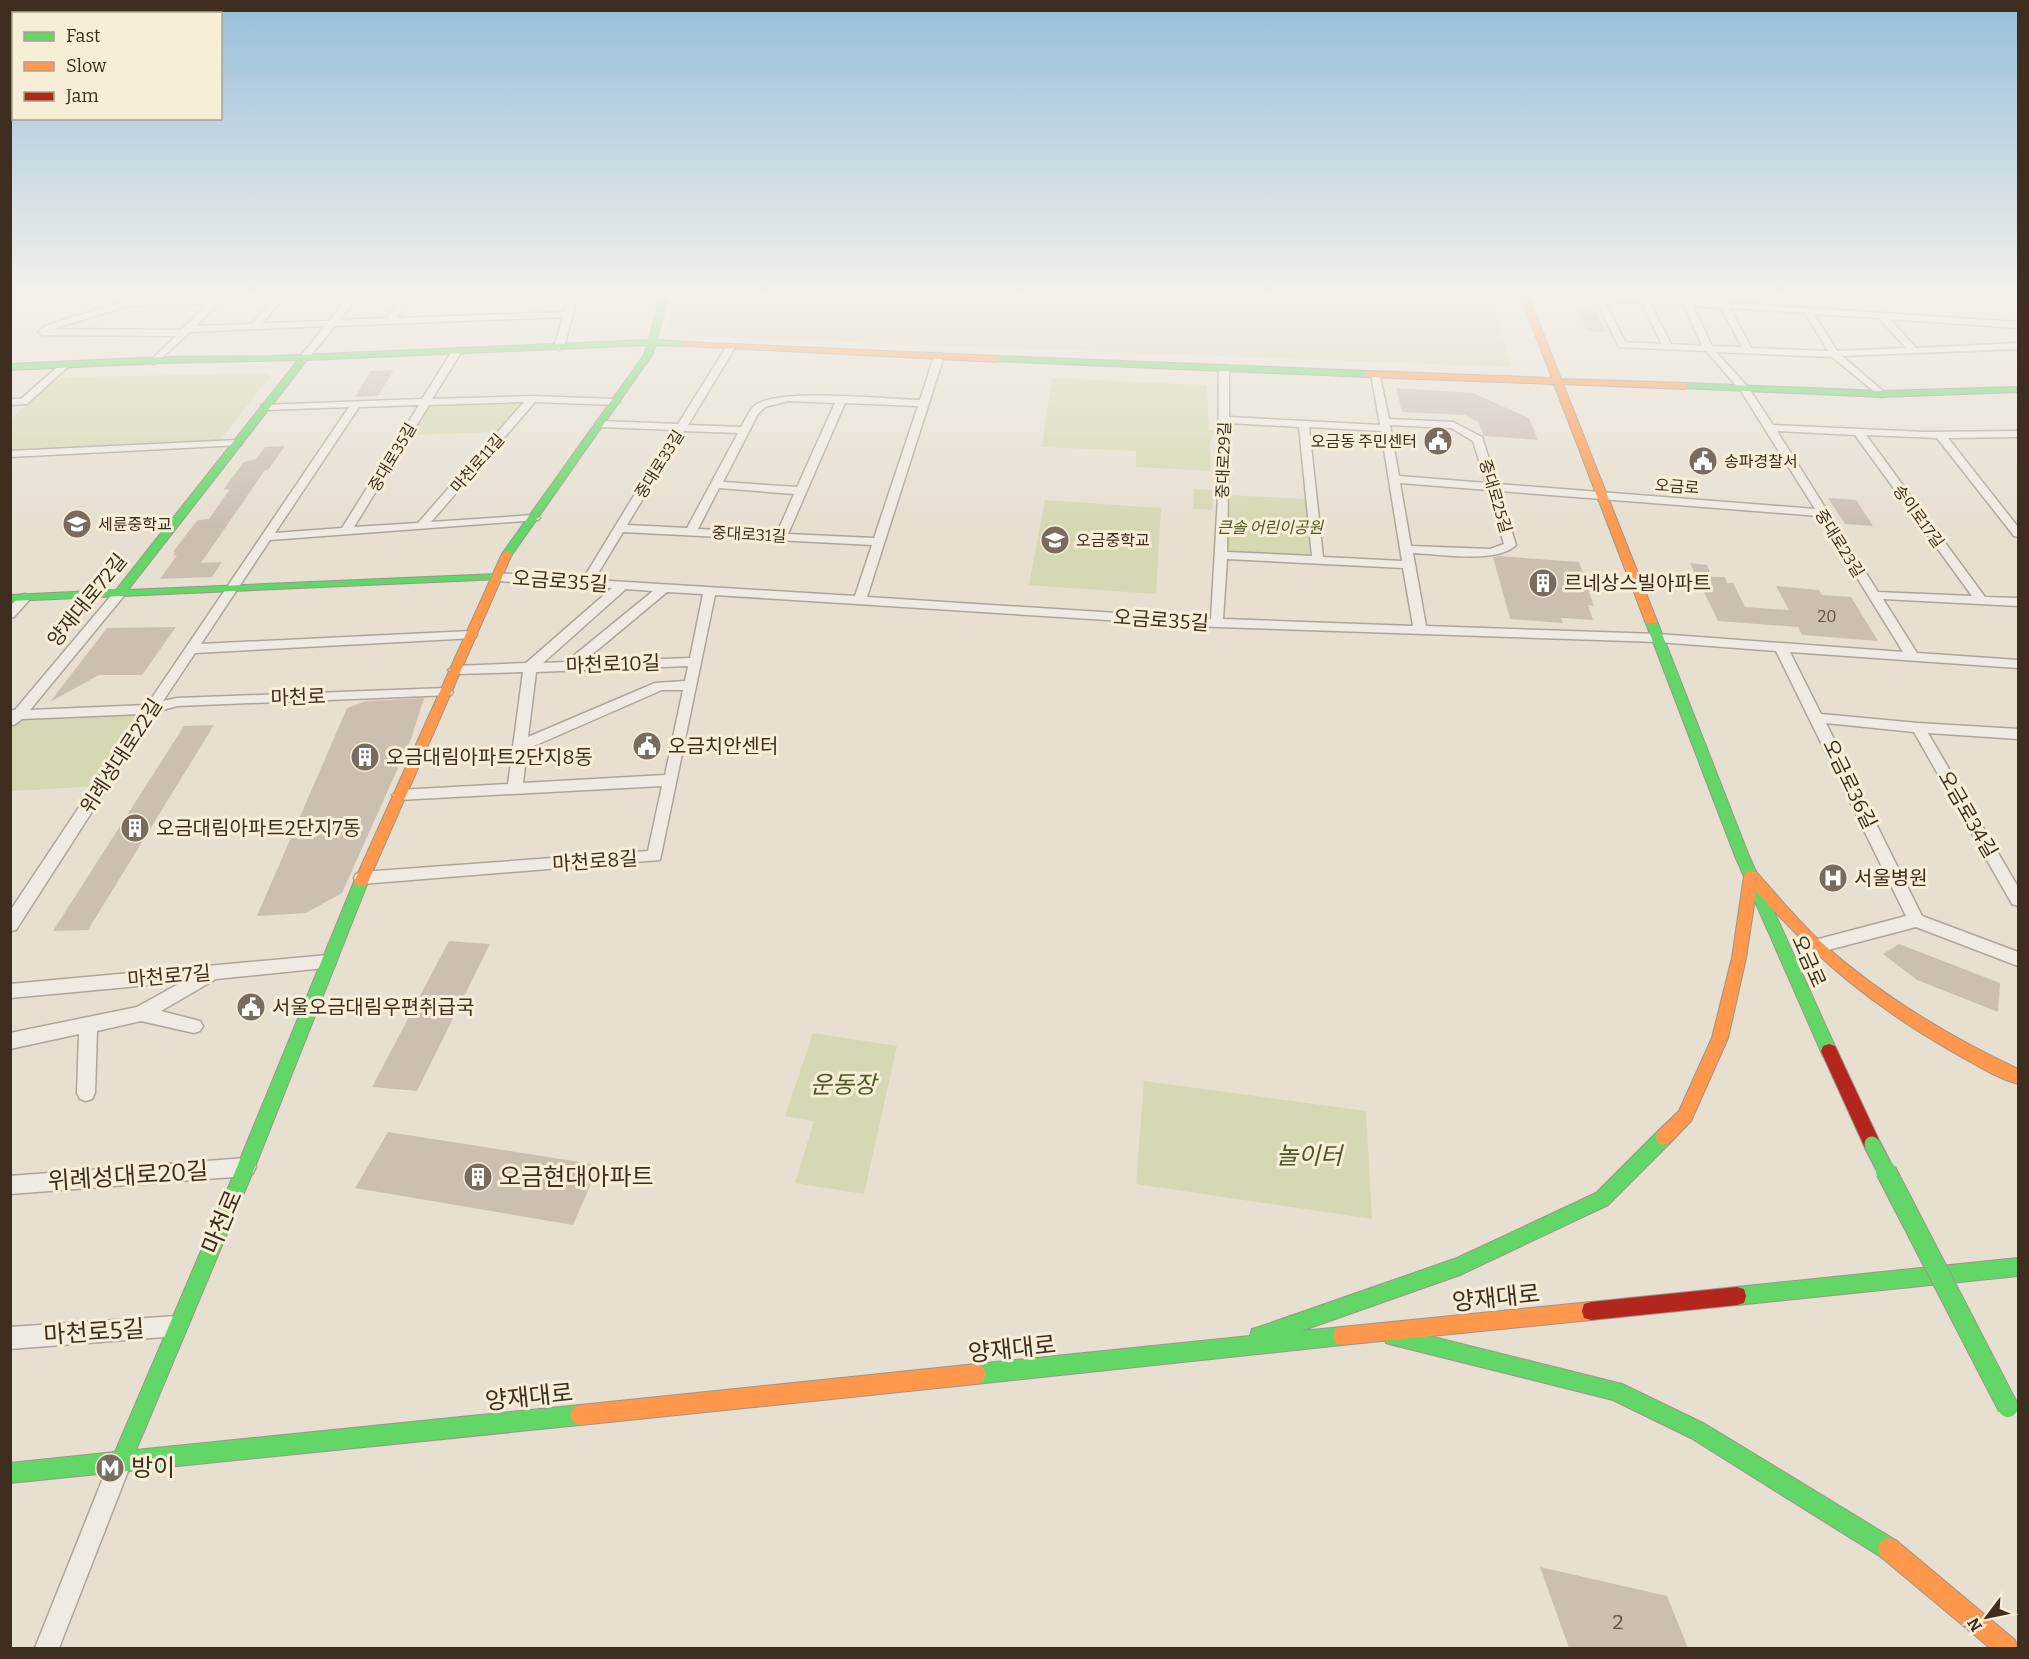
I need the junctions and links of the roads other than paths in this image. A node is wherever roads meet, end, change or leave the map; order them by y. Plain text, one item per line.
1 (57, 372) edge
2 (293, 372) edge
3 (444, 372) edge
4 (636, 372) edge
5 (715, 372) edge
6 (934, 372) edge
7 (1224, 372) edge
8 (1336, 372) edge
9 (1553, 372) edge
10 (1730, 372) edge
11 (1856, 372) edge
12 (1376, 374) junction
13 (1556, 381) junction
14 (1745, 389) junction
15 (2019, 390) edge
16 (1881, 394) junction
17 (532, 399) junction
18 (841, 400) junction
19 (10, 402) edge
20 (24, 402) junction
21 (426, 402) junction
22 (615, 402) junction
23 (357, 403) junction
24 (924, 403) junction
25 (266, 407) junction
26 (10, 415) edge
27 (1225, 420) junction
28 (600, 424) junction
29 (1304, 424) junction
30 (1385, 425) junction
31 (682, 427) junction
32 (1769, 428) junction
33 (745, 429) junction
34 (1858, 432) junction
35 (1940, 435) junction
36 (2018, 435) edge
37 (237, 443) junction
38 (10, 454) edge
39 (1394, 479) junction
40 (716, 485) junction
41 (1494, 487) junction
42 (801, 490) junction
43 (1602, 496) junction
44 (1822, 513) junction
45 (534, 518) junction
46 (421, 526) junction
47 (618, 528) junction
48 (692, 530) junction
49 (346, 531) junction
50 (2019, 534) edge
51 (781, 536) junction
52 (267, 537) junction
53 (880, 542) junction
54 (1406, 549) junction
55 (1222, 555) junction
56 (1318, 561) junction
57 (1408, 565) junction
58 (497, 577) junction
59 (586, 583) junction
60 (623, 585) junction
61 (232, 588) junction
62 (664, 588) junction
63 (711, 591) junction
64 (119, 594) junction
65 (1873, 595) junction
66 (10, 598) edge
67 (25, 598) junction
68 (860, 600) junction
69 (1981, 600) junction
70 (2019, 602) edge
71 (10, 614) edge
72 (1217, 624) junction
73 (1419, 630) junction
74 (471, 635) junction
75 (1658, 638) junction
76 (191, 649) junction
77 (1782, 649) junction
78 (1913, 657) junction
79 (696, 662) junction
80 (2019, 664) edge
81 (569, 666) junction
82 (530, 667) junction
83 (455, 670) junction
84 (691, 685) junction
85 (446, 692) junction
86 (151, 709) junction
87 (13, 718) edge
88 (1817, 718) junction
89 (1918, 728) junction
90 (2019, 734) edge
91 (521, 746) junction
92 (671, 780) junction
93 (515, 789) junction
94 (399, 795) junction
95 (1751, 876) junction
96 (362, 878) junction
97 (2019, 900) edge
98 (1916, 920) junction
99 (10, 925) edge
100 (1817, 946) junction
101 (2019, 959) edge
102 (328, 962) junction
103 (214, 972) junction
104 (10, 991) edge
105 (141, 1014) junction
106 (87, 1025) junction
107 (194, 1026) dead end
108 (12, 1046) edge
109 (2019, 1077) edge
110 (86, 1093) dead end
111 (246, 1167) junction
112 (10, 1185) edge
113 (2019, 1267) edge
114 (177, 1326) junction
115 (1376, 1332) junction
116 (10, 1338) edge
117 (1217, 1350) junction
118 (2011, 1411) dead end
119 (121, 1461) junction
120 (10, 1473) edge
121 (46, 1648) edge
122 (2007, 1648) edge

1 - 20 street
2 - 25 main road, 양재대로72길
3 - 21 street, 중대로35길
4 - 22 main road, 마천로
5 - 31 street, 중대로33길
6 - 24 street
7 - 27 street, 중대로29길
8 - 12 main road
9 - 13 main road, 오금로
10 - 14 street, 중대로23길
11 - 16 street
12 - 13 main road
12 - 30 street
13 - 14 main road
13 - 43 main road, 오금로
14 - 16 main road
14 - 32 street, 중대로23길
15 - 16 main road
17 - 21 street
17 - 22 street
17 - 46 street, 마천로11길
18 - 24 street
18 - 33 street
18 - 42 street
19 - 20 street
20 - 26 street
21 - 23 street
21 - 49 street, 중대로35길
22 - 28 main road, 마천로
23 - 25 street
23 - 52 street, 위례성대로22길
24 - 53 street
25 - 37 main road, 양재대로72길
27 - 29 street, 중대로25길
27 - 55 street, 중대로29길
28 - 31 street
28 - 45 main road, 마천로
29 - 30 street, 중대로25길
29 - 56 street
30 - 39 street
30 - 41 street, 중대로25길
31 - 33 street
31 - 47 street, 중대로33길
32 - 34 street
32 - 44 street, 중대로23길
33 - 40 street
34 - 35 street
34 - 69 street, 송이로17길
35 - 36 street
35 - 50 street
37 - 38 street
37 - 64 main road, 양재대로72길
39 - 41 street, 오금로
39 - 54 street
40 - 42 street
40 - 48 street
41 - 43 street, 오금로
41 - 54 street, 중대로25길
42 - 51 street
43 - 44 street, 오금로
43 - 75 main road, 오금로
44 - 65 street, 중대로23길
45 - 46 street
45 - 58 main road, 마천로
46 - 49 street
47 - 48 street, 중대로31길
47 - 59 street, 중대로33길
48 - 51 street, 중대로31길
49 - 52 street
51 - 53 street, 중대로31길
52 - 61 street, 위례성대로22길
53 - 68 street
54 - 57 street
55 - 56 street
55 - 72 street, 중대로29길
56 - 57 street
57 - 73 street
58 - 59 street, 오금로35길
58 - 61 main road
58 - 74 main road, 마천로
59 - 60 street, 오금로35길
60 - 62 street, 오금로35길
60 - 82 street, 오금로35길
61 - 64 main road
61 - 76 street, 위례성대로22길
62 - 63 street, 오금로35길
62 - 81 street
63 - 68 street, 오금로35길
63 - 79 street, 마천로8길
64 - 67 main road
64 - 87 street, 양재대로72길
65 - 69 street
65 - 78 street, 중대로23길
66 - 67 main road
67 - 71 street
68 - 72 street, 오금로35길
69 - 70 street
72 - 73 street, 오금로35길
73 - 75 street, 오금로35길
74 - 76 street
74 - 83 main road, 마천로
75 - 77 street
75 - 95 main road, 오금로
76 - 86 street, 위례성대로22길
77 - 78 street
77 - 88 street, 오금로36길
78 - 80 street
79 - 81 street, 마천로10길
79 - 84 street, 마천로8길
81 - 82 street, 마천로10길
82 - 83 street, 마천로10길
82 - 91 street
83 - 85 main road, 마천로
84 - 91 street
84 - 92 street, 마천로8길
85 - 86 street, 마천로
85 - 94 main road, 마천로
86 - 87 street, 마천로
86 - 99 street, 위례성대로22길
88 - 89 street
88 - 98 street, 오금로36길
89 - 90 street
89 - 97 street, 오금로34길
91 - 93 street
92 - 93 street
92 - 96 street, 마천로8길
93 - 94 street
94 - 96 main road, 마천로
95 - 100 main road
95 - 117 main road
95 - 118 main road, 오금로, bridge
96 - 102 main road, 마천로
98 - 100 street
98 - 101 street
100 - 109 main road
102 - 103 street, 마천로7길
102 - 111 main road, 마천로
103 - 104 street, 마천로7길
103 - 105 street
105 - 106 street
105 - 107 street
106 - 108 street
106 - 110 street
111 - 112 street, 위례성대로20길
111 - 114 main road, 마천로
113 - 115 main road, 양재대로
114 - 116 street, 마천로5길
114 - 119 main road, 마천로
115 - 117 main road, 양재대로
115 - 122 main road
117 - 119 main road, 양재대로
119 - 120 main road, 양재대로
119 - 121 street, 마천로

